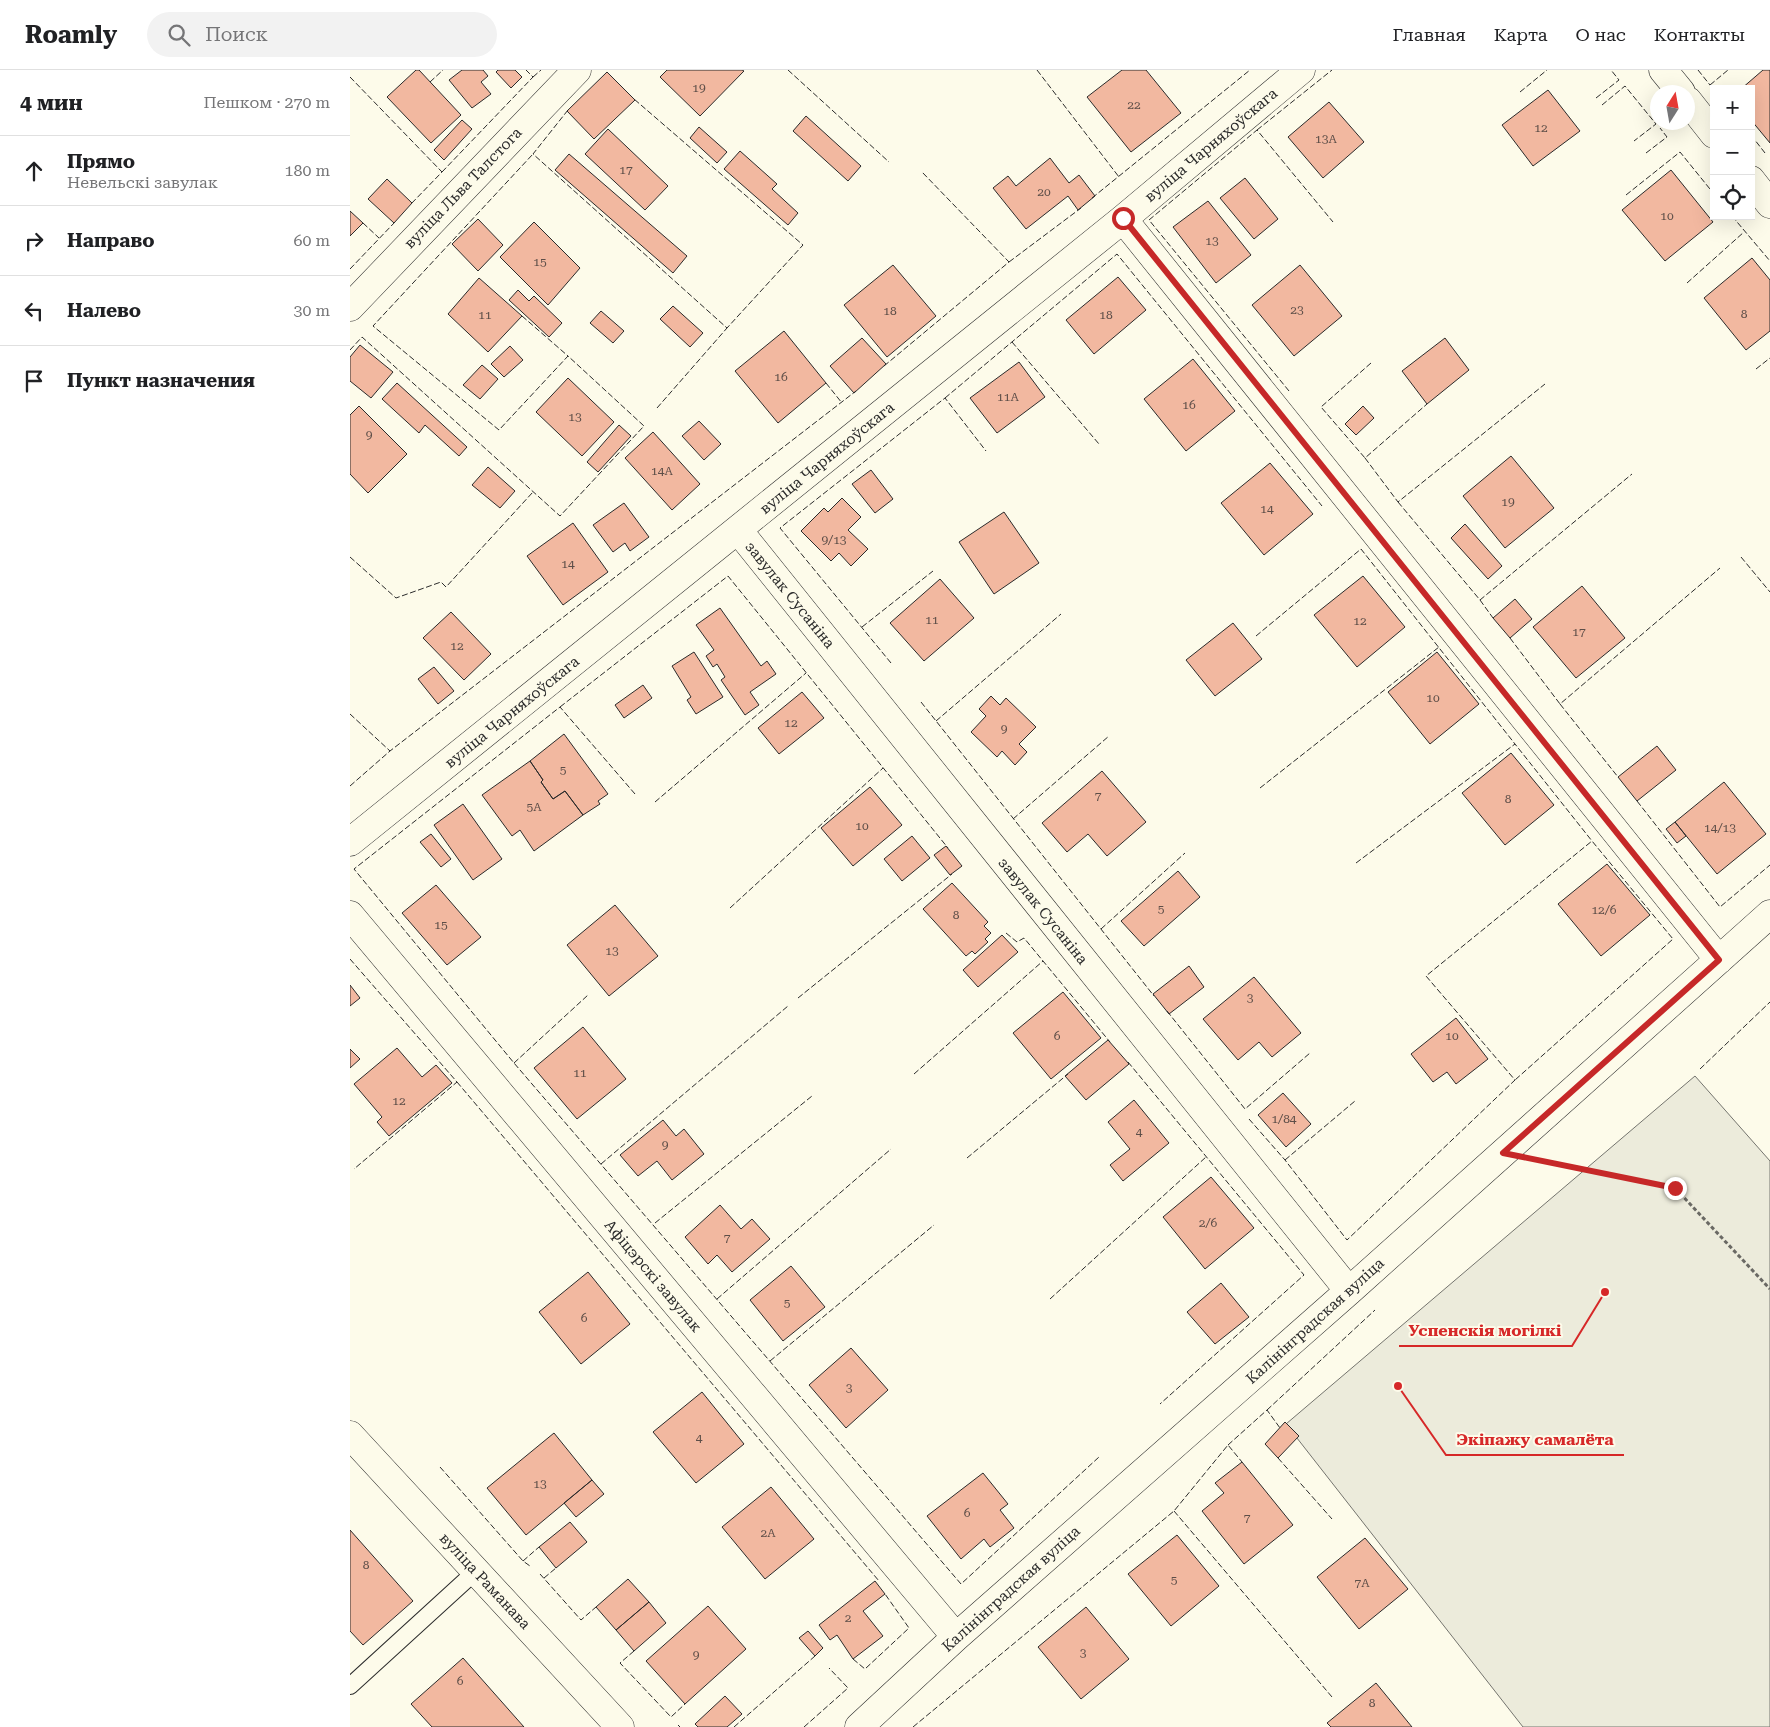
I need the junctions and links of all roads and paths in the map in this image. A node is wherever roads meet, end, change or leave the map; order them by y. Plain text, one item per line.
1 (577, 70) edge
2 (1301, 70) edge
3 (1663, 70) edge
4 (1675, 85) edge
5 (1695, 110) edge
6 (1711, 130) edge
7 (1755, 185) edge
8 (1770, 204) edge
9 (1123, 218) junction
10 (350, 307) edge
11 (738, 530) junction
12 (350, 842) edge
13 (1770, 914) edge
14 (350, 915) edge
15 (1719, 960) junction
16 (1503, 1153) junction
17 (1770, 1289) edge
18 (1349, 1291) junction
19 (350, 1435) edge
20 (476, 1571) junction
21 (956, 1637) junction
22 (350, 1686) edge
23 (620, 1727) edge
24 (859, 1727) edge

1 - 10 street, вуліца Льва Талстога
2 - 9 street, вуліца Чарняхоўскага
3 - 4 street
5 - 6 street
7 - 8 street
9 - 11 street, вуліца Чарняхоўскага
9 - 15 street
11 - 12 street, вуліца Чарняхоўскага
11 - 18 street, завулак Сусаніна
13 - 15 street, Калінінградская вуліца
14 - 21 street, Афіцэрскі завулак
15 - 16 street, Калінінградская вуліца
16 - 17 path
16 - 18 street, Калінінградская вуліца
18 - 21 street, Калінінградская вуліца
19 - 20 street, вуліца Раманава
20 - 22 lane
20 - 23 street, вуліца Раманава
21 - 24 street, Калінінградская вуліца

